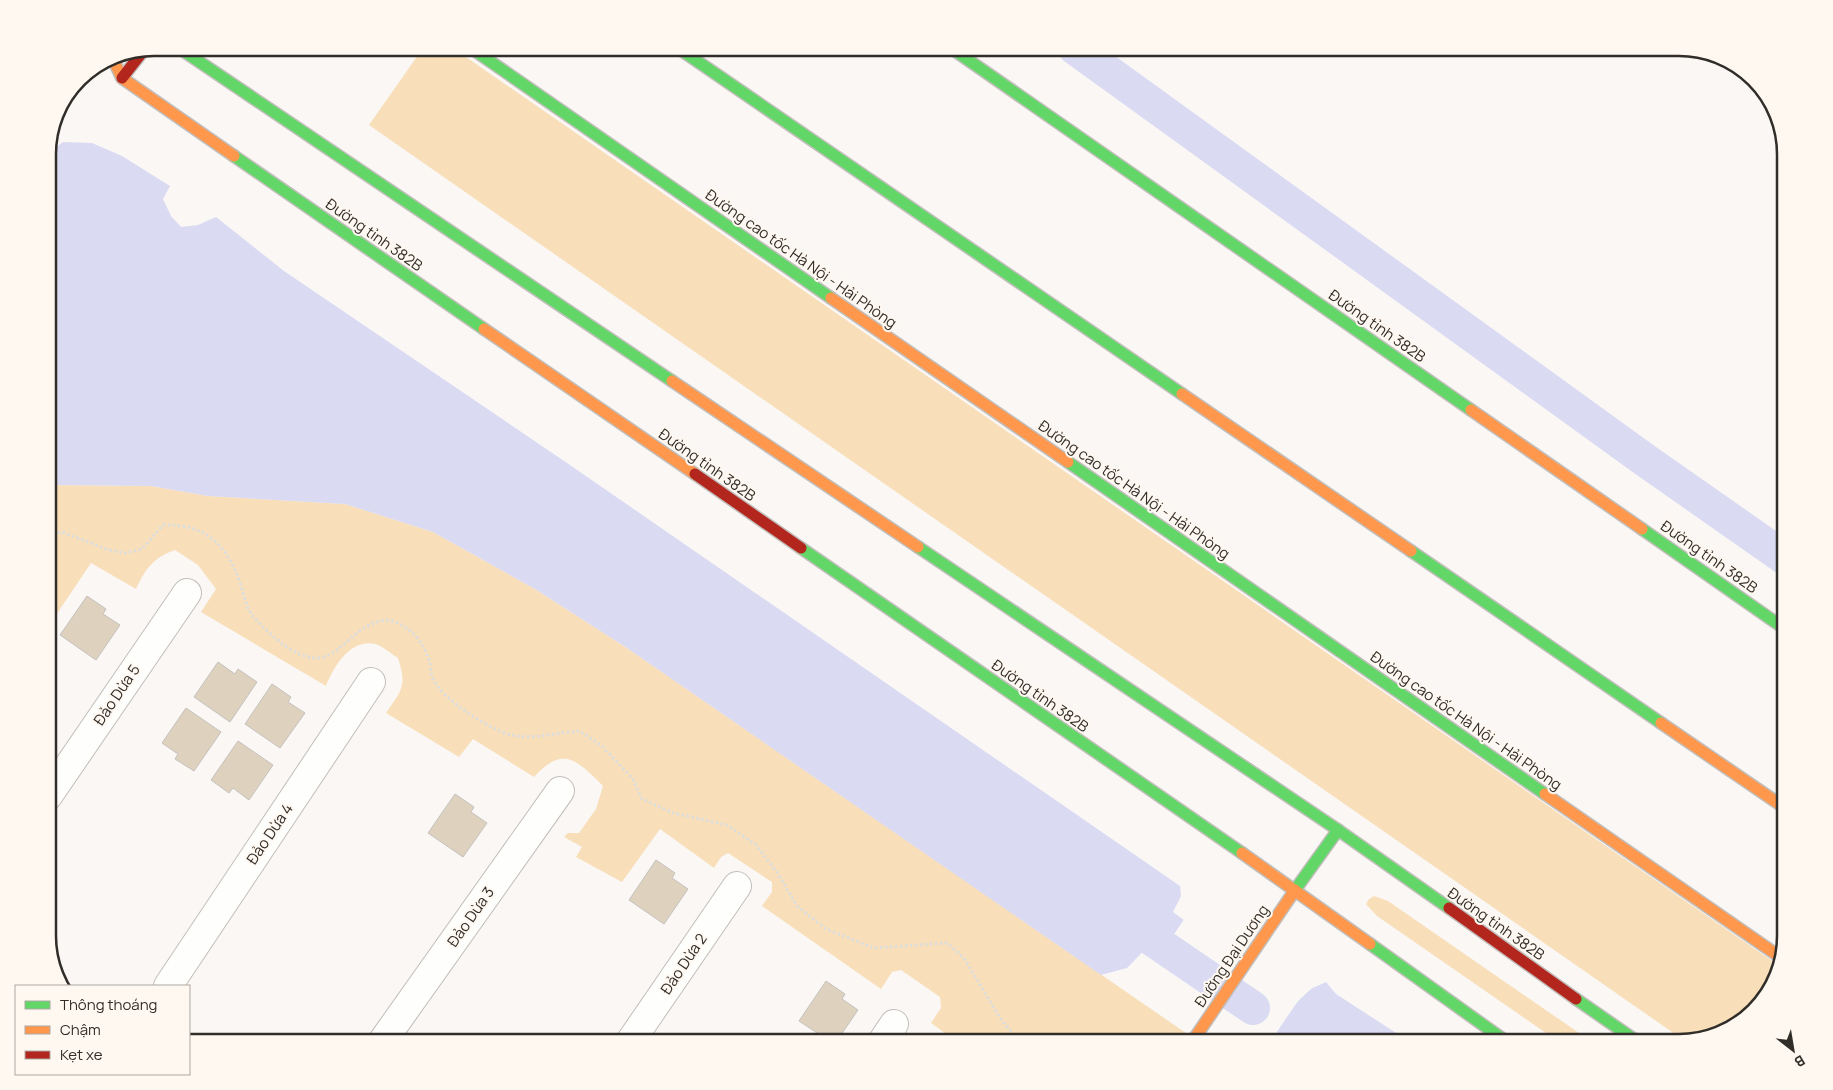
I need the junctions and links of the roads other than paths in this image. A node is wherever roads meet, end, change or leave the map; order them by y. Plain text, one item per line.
1 (191, 56) edge
2 (483, 56) edge
3 (690, 56) edge
4 (962, 56) edge
5 (138, 58) edge
6 (116, 64) edge
7 (122, 78) junction
8 (187, 593) dead end
9 (1777, 623) edge
10 (372, 682) dead end
11 (56, 784) edge
12 (560, 791) dead end
13 (1777, 802) edge
14 (1338, 830) junction
15 (737, 886) dead end
16 (1295, 890) junction
17 (1775, 954) edge
18 (169, 985) edge
19 (388, 1034) edge
20 (635, 1034) edge
21 (1198, 1034) edge
22 (1496, 1034) edge
23 (1627, 1034) edge

1 - 14 main road, Đường tỉnh 382B
2 - 17 main road, Đường cao tốc Hà Nội - Hải Phòng
3 - 13 main road
4 - 9 main road, Đường tỉnh 382B
5 - 7 main road
6 - 7 main road
7 - 16 main road, Đường tỉnh 382B
8 - 11 street, Đảo Dừa 5
10 - 18 street, Đảo Dừa 4
12 - 19 street, Đảo Dừa 3
14 - 16 main road
14 - 23 main road, Đường tỉnh 382B
15 - 20 street, Đảo Dừa 2
16 - 21 main road, Đường Đại Dương
16 - 22 main road, Đường tỉnh 382B

